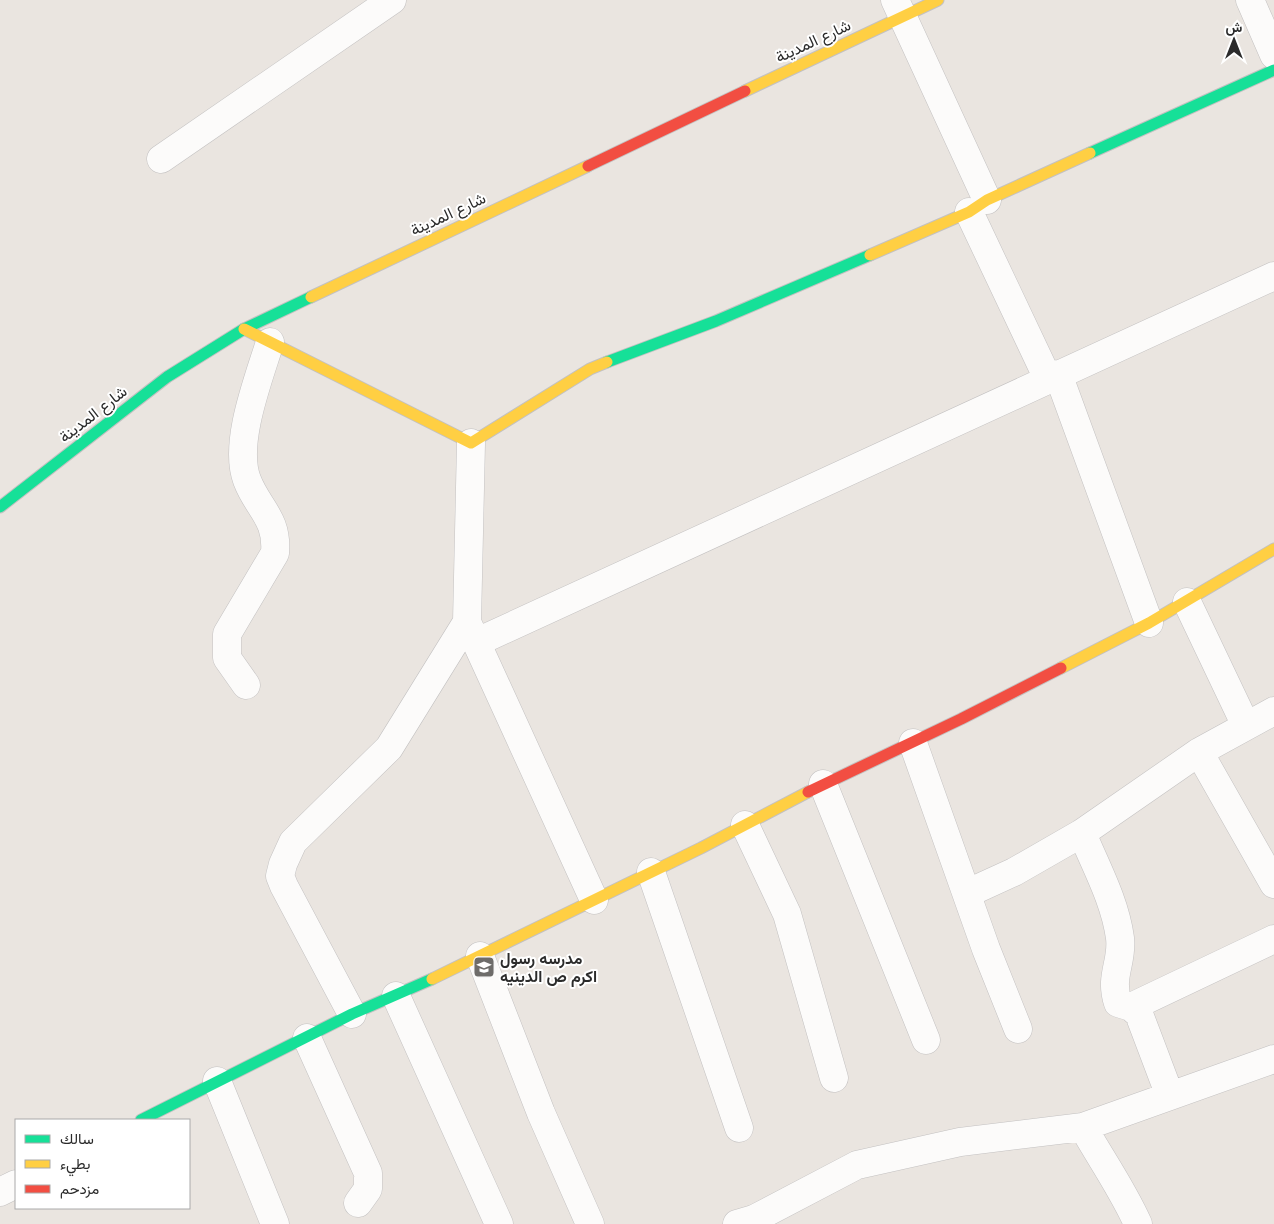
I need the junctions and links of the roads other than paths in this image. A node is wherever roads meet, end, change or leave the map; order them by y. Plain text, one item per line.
1 (392, 0) edge
2 (938, 0) edge
3 (1250, 0) edge
4 (899, 8) edge
5 (1274, 55) edge
6 (1274, 70) edge
7 (162, 159) dead end
8 (978, 206) junction
9 (1274, 276) edge
10 (244, 329) junction
11 (270, 342) junction
12 (1053, 377) junction
13 (471, 443) junction
14 (0, 507) edge
15 (1274, 549) edge
16 (1187, 602) junction
17 (1149, 623) junction
18 (472, 632) junction
19 (246, 685) dead end
20 (1274, 711) edge
21 (1246, 726) junction
22 (913, 743) junction
23 (1199, 752) junction
24 (823, 784) junction
25 (745, 825) junction
26 (1082, 833) junction
27 (652, 872) junction
28 (1274, 884) edge
29 (968, 893) junction
30 (594, 900) junction
31 (1274, 939) edge
32 (480, 956) junction
33 (396, 996) junction
34 (1131, 1007) junction
35 (352, 1014) junction
36 (1018, 1029) dead end
37 (307, 1038) junction
38 (926, 1040) dead end
39 (1274, 1059) edge
40 (834, 1078) dead end
41 (217, 1081) junction
42 (1170, 1096) junction
43 (143, 1119) edge
44 (1082, 1127) junction
45 (739, 1128) dead end
46 (15, 1184) edge
47 (0, 1192) edge
48 (358, 1203) dead end
49 (275, 1224) edge
50 (499, 1224) edge
51 (590, 1224) edge
52 (738, 1224) edge
53 (1138, 1224) edge

1 - 7 street
2 - 4 street, شارع المدينة
3 - 5 street
4 - 8 street
4 - 10 street, شارع المدينة
6 - 8 street
8 - 12 street
8 - 13 street
9 - 12 street
10 - 11 street
10 - 14 street, شارع المدينة
11 - 13 street
11 - 19 street
12 - 17 street
12 - 18 street
13 - 18 street
15 - 16 street
16 - 17 street
16 - 21 street
17 - 22 street
18 - 30 street
18 - 35 street
20 - 21 street
21 - 23 street
22 - 24 street
22 - 29 street
23 - 26 street
23 - 28 street
24 - 25 street
24 - 38 street
25 - 27 street
25 - 40 street
26 - 29 street
26 - 34 street
27 - 30 street
27 - 45 street
29 - 36 street
30 - 32 street
31 - 34 street
32 - 33 street
32 - 51 street
33 - 35 street
33 - 50 street
34 - 42 street
35 - 37 street
37 - 41 street
37 - 48 street
39 - 42 street
41 - 43 street
41 - 49 street
42 - 44 street
44 - 52 street
44 - 53 street
46 - 47 street

